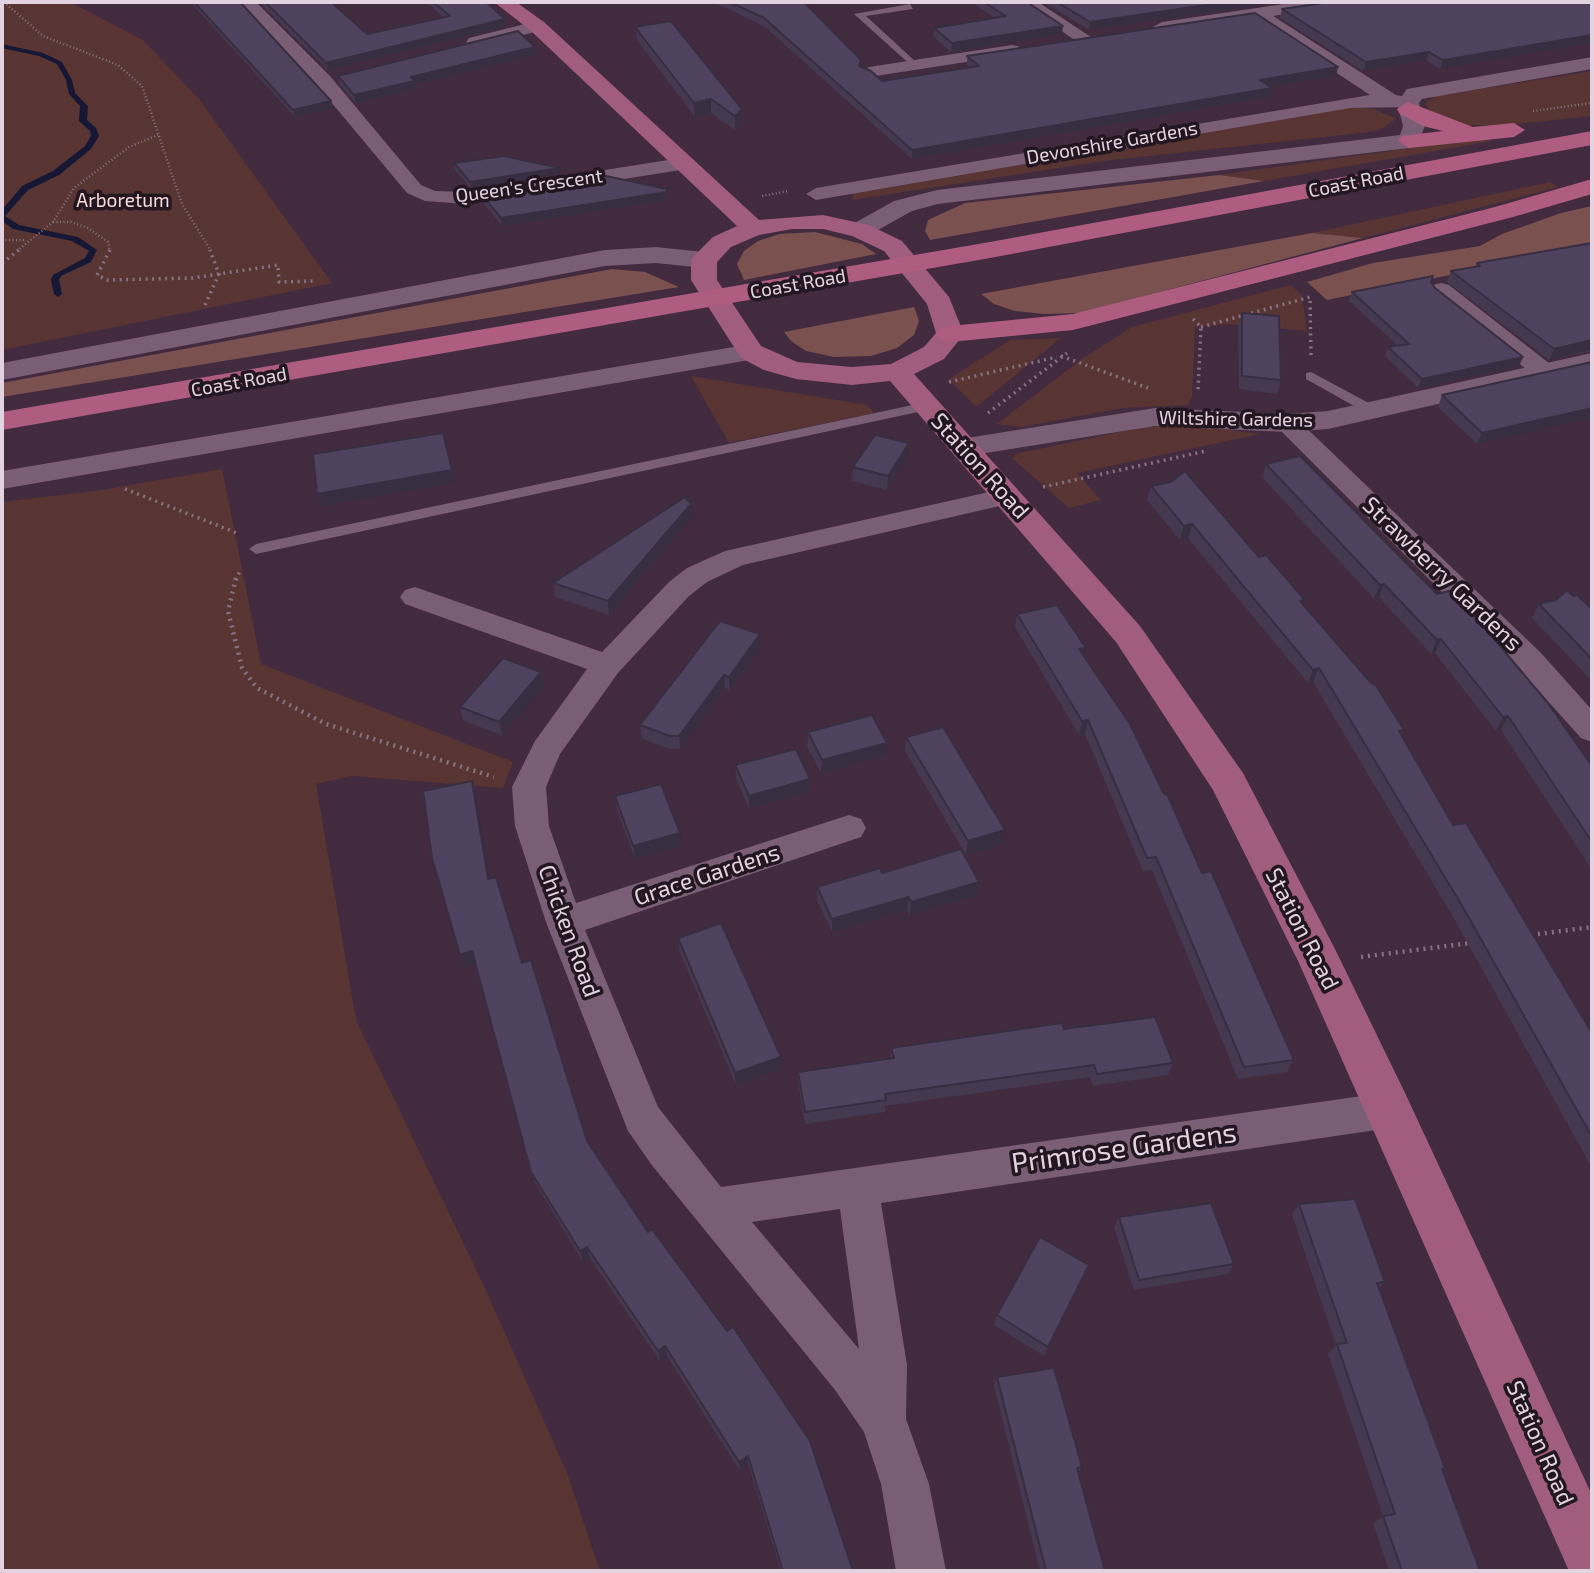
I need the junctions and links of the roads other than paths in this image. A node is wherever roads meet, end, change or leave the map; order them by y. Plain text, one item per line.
1 (247, 2) edge
2 (504, 2) edge
3 (1027, 2) edge
4 (1330, 2) edge
5 (910, 7) dead end
6 (1257, 13) junction
7 (537, 26) junction
8 (1138, 31) edge
9 (1059, 43) edge
10 (457, 47) edge
11 (1033, 47) edge
12 (1592, 63) edge
13 (914, 65) junction
14 (869, 72) edge
15 (1402, 104) junction
16 (1592, 121) edge
17 (1493, 132) junction
18 (1592, 138) edge
19 (1409, 141) junction
20 (1592, 160) edge
21 (687, 163) junction
22 (1592, 186) edge
23 (817, 194) dead end
24 (754, 228) junction
25 (860, 230) junction
26 (704, 270) junction
27 (1441, 290) edge
28 (950, 334) junction
29 (746, 345) junction
30 (1592, 361) edge
31 (2, 372) edge
32 (897, 372) junction
33 (1545, 372) junction
34 (1311, 376) road end
35 (926, 405) junction
36 (1375, 412) junction
37 (2, 421) edge
38 (1287, 423) junction
39 (2, 443) edge
40 (967, 447) junction
41 (2, 480) edge
42 (1007, 496) junction
43 (256, 549) road end
44 (415, 597) dead end
45 (607, 665) junction
46 (1592, 730) edge
47 (849, 828) dead end
48 (564, 922) junction
49 (1390, 1110) junction
50 (858, 1187) junction
51 (714, 1208) junction
52 (883, 1419) junction
53 (1592, 1558) edge
54 (921, 1571) edge

1 - 21 street, Queen's Crescent
2 - 7 main road
3 - 9 street
4 - 6 street
5 - 13 lane
6 - 8 street
6 - 15 street
7 - 10 street
7 - 21 main road
11 - 13 street
12 - 15 street, Devonshire Gardens
13 - 14 street
15 - 17 highway
15 - 19 street
15 - 23 street, Devonshire Gardens
16 - 17 highway
17 - 19 highway
18 - 37 highway, Coast Road
19 - 25 street
20 - 39 highway, Coast Road
21 - 24 main road
22 - 28 highway
24 - 25 main road
24 - 26 main road
25 - 28 main road
26 - 29 main road
26 - 31 street
27 - 33 street
28 - 32 main road
29 - 32 main road
29 - 41 street
30 - 33 street, Wiltshire Gardens
32 - 35 main road, Station Road
33 - 36 street, Wiltshire Gardens
34 - 36 lane
35 - 40 main road, Station Road
35 - 43 lane
36 - 38 street, Wiltshire Gardens
38 - 40 street, Wiltshire Gardens
38 - 46 street, Strawberry Gardens
40 - 42 main road, Station Road
42 - 45 street, Chicken Road
42 - 49 main road, Station Road
44 - 45 street
45 - 48 street, Chicken Road
47 - 48 street, Grace Gardens
48 - 51 street, Chicken Road
49 - 50 street, Primrose Gardens
49 - 53 main road, Station Road
50 - 51 street, Primrose Gardens
50 - 52 street
51 - 52 street, Chicken Road
52 - 54 street, Chicken Road

